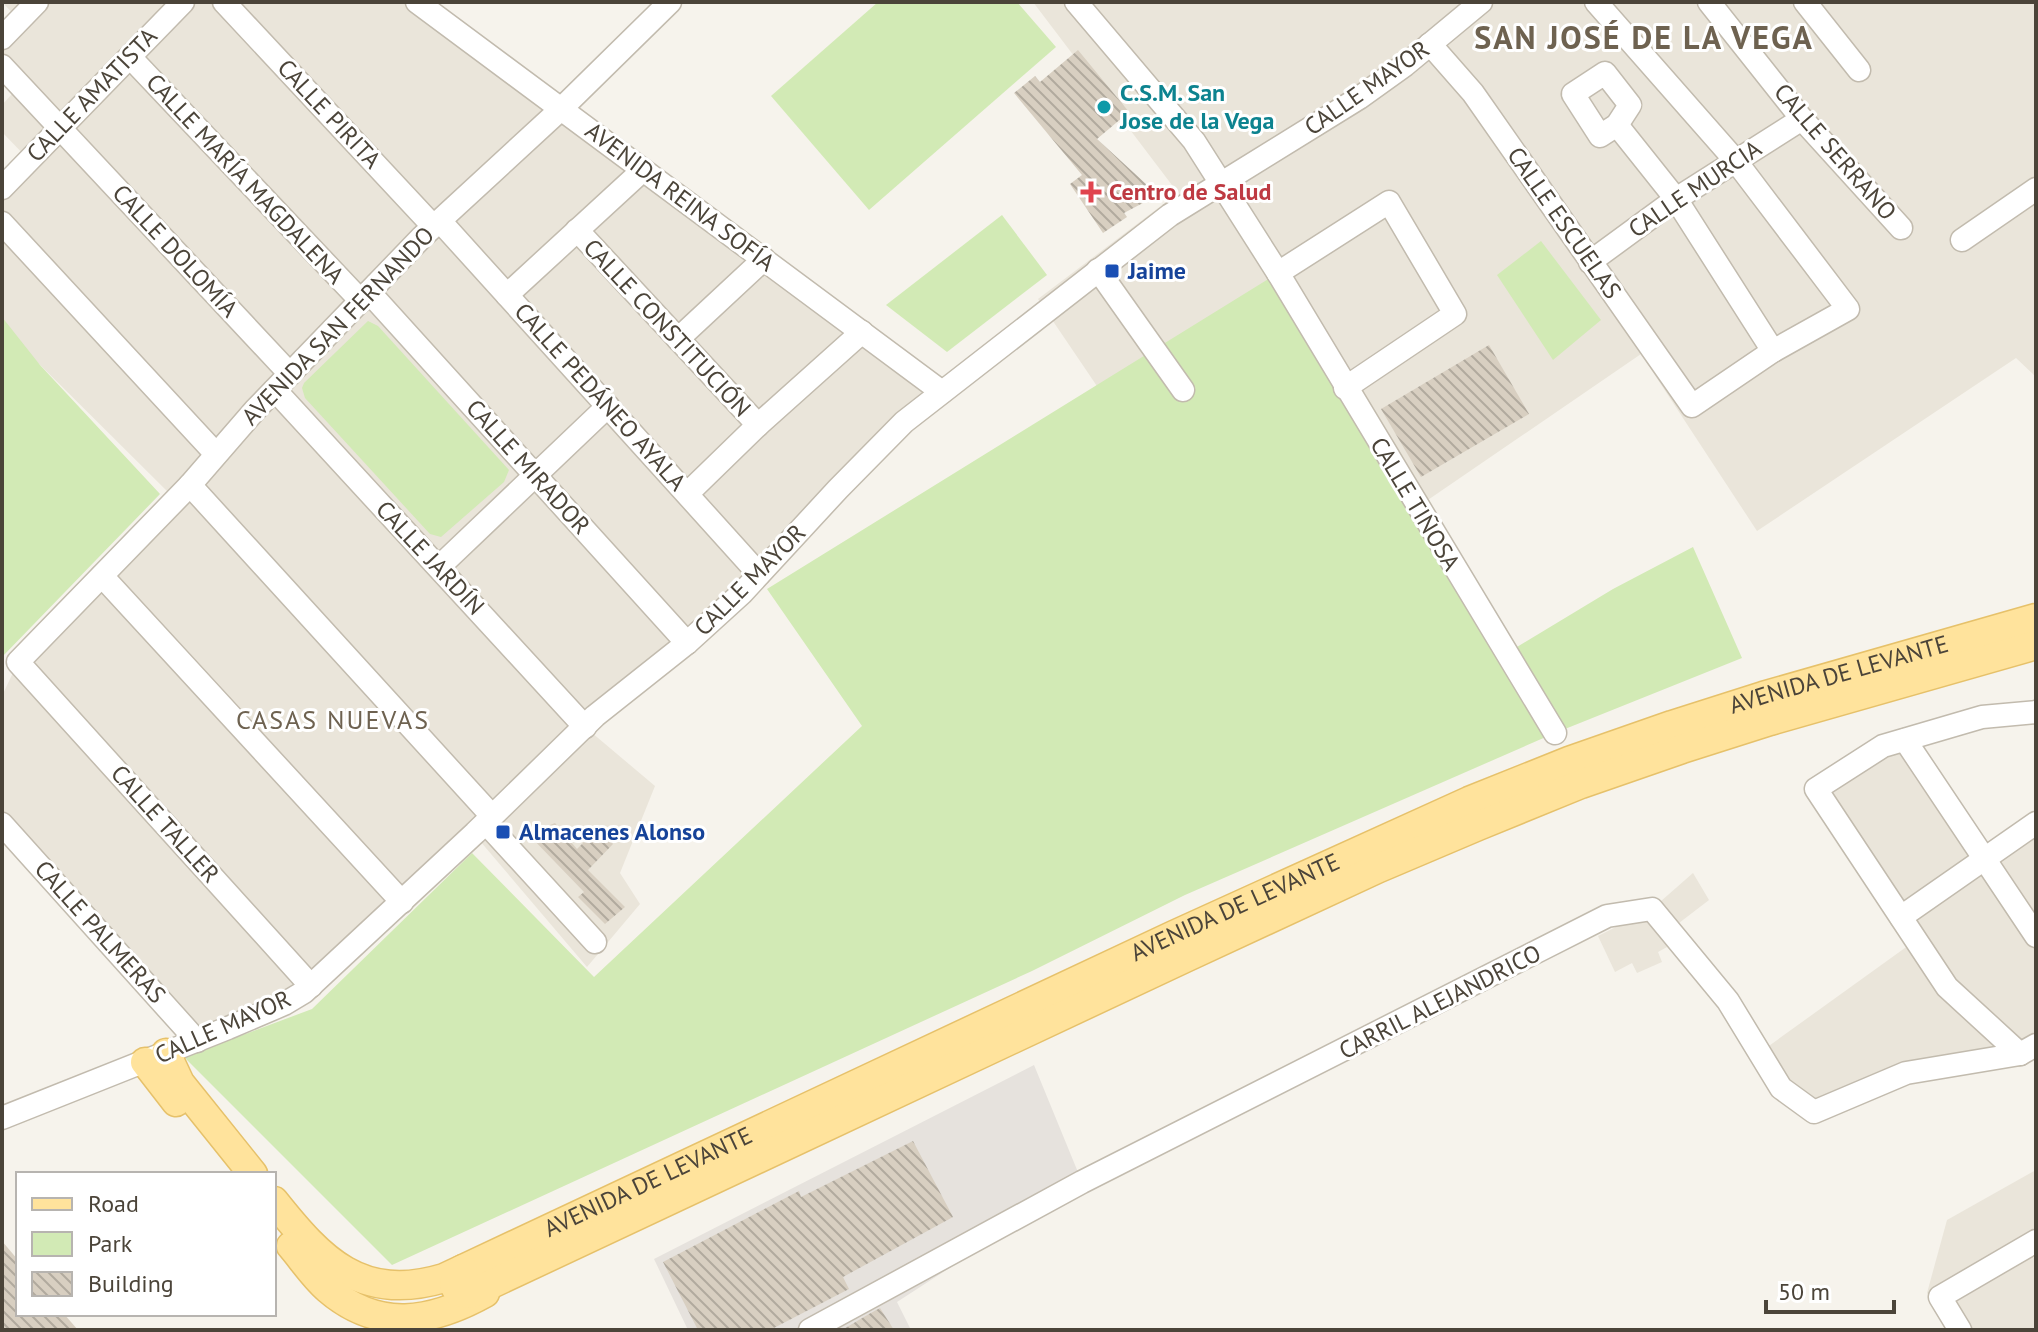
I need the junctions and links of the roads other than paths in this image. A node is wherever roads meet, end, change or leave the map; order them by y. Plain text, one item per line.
1 (37, 2) edge
2 (183, 2) edge
3 (224, 2) edge
4 (417, 2) edge
5 (670, 2) edge
6 (1076, 2) edge
7 (1481, 2) edge
8 (1596, 2) edge
9 (1709, 2) edge
10 (1805, 2) edge
11 (2, 38) edge
12 (1430, 44) junction
13 (130, 57) junction
14 (2, 66) edge
15 (1859, 70) dead end
16 (561, 109) junction
17 (1802, 119) junction
18 (1617, 125) dead end
19 (61, 128) junction
20 (1735, 160) junction
21 (643, 170) junction
22 (1221, 182) junction
23 (2, 188) edge
24 (2036, 189) edge
25 (1676, 199) junction
26 (2, 223) edge
27 (436, 224) junction
28 (1901, 228) dead end
29 (577, 230) junction
30 (1962, 240) dead end
31 (764, 259) junction
32 (1590, 262) junction
33 (1098, 270) junction
34 (1278, 273) junction
35 (507, 295) junction
36 (365, 296) junction
37 (862, 332) junction
38 (678, 339) junction
39 (1773, 351) junction
40 (282, 382) junction
41 (1345, 388) junction
42 (1183, 390) dead end
43 (942, 392) junction
44 (608, 406) junction
45 (758, 425) junction
46 (216, 454) junction
47 (536, 475) junction
48 (190, 485) junction
49 (688, 493) junction
50 (439, 567) junction
51 (759, 574) junction
52 (102, 576) junction
53 (2036, 618) edge
54 (687, 643) junction
55 (2036, 645) edge
56 (18, 662) joint
57 (2036, 712) edge
58 (585, 727) junction
59 (1555, 733) dead end
60 (1905, 740) junction
61 (489, 819) junction
62 (2036, 823) edge
63 (2, 824) edge
64 (1983, 859) junction
65 (402, 902) junction
66 (1901, 917) junction
67 (2036, 936) edge
68 (595, 942) dead end
69 (311, 986) junction
70 (197, 1041) junction
71 (2028, 1049) edge
72 (156, 1057) junction
73 (2, 1118) edge
74 (233, 1172) edge
75 (251, 1172) edge
76 (276, 1203) edge
77 (276, 1226) edge
78 (2036, 1241) edge
79 (541, 1261) junction
80 (463, 1269) junction
81 (810, 1330) edge
82 (1960, 1330) edge

1 - 11 street
2 - 13 street, CALLE AMATISTA
3 - 27 street, CALLE PIRITA
4 - 16 street, AVENIDA REINA SOFÍA
5 - 16 street, AVENIDA SAN FERNANDO
6 - 22 street, CALLE TIÑOSA
7 - 12 street, CALLE MAYOR
8 - 20 street
9 - 17 street, CALLE SERRANO
10 - 15 street
12 - 22 street, CALLE MAYOR
12 - 32 street, CALLE ESCUELAS
13 - 19 street, CALLE AMATISTA
13 - 36 street, CALLE MARÍA MAGDALENA
14 - 19 street, CALLE DOLOMÍA
16 - 21 street, AVENIDA REINA SOFÍA
16 - 27 street, AVENIDA SAN FERNANDO
17 - 20 street, CALLE MURCIA
17 - 28 street, CALLE SERRANO
18 - 25 street
19 - 23 street, CALLE AMATISTA
19 - 40 street, CALLE DOLOMÍA
20 - 25 street, CALLE MURCIA
20 - 39 street
21 - 29 street
21 - 31 street, AVENIDA REINA SOFÍA
22 - 33 street, CALLE MAYOR
22 - 34 street, CALLE TIÑOSA
24 - 30 street
25 - 32 street, CALLE MURCIA
25 - 39 street
26 - 46 street
27 - 35 street, CALLE PEDÁNEO AYALA
27 - 36 street, AVENIDA SAN FERNANDO
29 - 35 street
29 - 38 street, CALLE CONSTITUCIÓN
31 - 37 street, AVENIDA REINA SOFÍA
31 - 38 street
32 - 39 street, CALLE ESCUELAS
33 - 42 street
33 - 43 street, CALLE MAYOR
34 - 41 street, CALLE TIÑOSA
34 - 41 street
35 - 44 street, CALLE PEDÁNEO AYALA
36 - 40 street, AVENIDA SAN FERNANDO
36 - 47 street, CALLE MIRADOR
37 - 43 street, AVENIDA REINA SOFÍA
37 - 45 street
38 - 45 street, CALLE CONSTITUCIÓN
40 - 46 street, AVENIDA SAN FERNANDO
40 - 50 street, CALLE JARDÍN
41 - 59 street, CALLE TIÑOSA
43 - 51 street, CALLE MAYOR
44 - 47 street
44 - 49 street, CALLE PEDÁNEO AYALA
45 - 49 street
46 - 48 street, AVENIDA SAN FERNANDO
47 - 50 street
47 - 54 street, CALLE MIRADOR
48 - 52 street, AVENIDA SAN FERNANDO
48 - 61 street
49 - 51 street, CALLE PEDÁNEO AYALA
50 - 58 street, CALLE JARDÍN
51 - 54 street, CALLE MAYOR
52 - 56 street, AVENIDA SAN FERNANDO
52 - 65 street
53 - 80 main road, AVENIDA DE LEVANTE
54 - 58 street, CALLE MAYOR
55 - 79 main road, AVENIDA DE LEVANTE
56 - 69 street, CALLE TALLER
57 - 60 street
58 - 61 street, CALLE MAYOR
60 - 64 street
60 - 66 street
61 - 65 street, CALLE MAYOR
61 - 68 street
62 - 64 street
63 - 70 street, CALLE PALMERAS
64 - 66 street
64 - 67 street
65 - 69 street, CALLE MAYOR
66 - 71 street
69 - 70 street, CALLE MAYOR
70 - 72 street, CALLE MAYOR
71 - 81 street, CARRIL ALEJANDRICO
72 - 73 street, CALLE MAYOR
72 - 74 main road
72 - 75 main road
76 - 80 main road, AVENIDA DE LEVANTE
77 - 79 main road, AVENIDA DE LEVANTE
78 - 82 street
79 - 80 main road, AVENIDA DE LEVANTE

